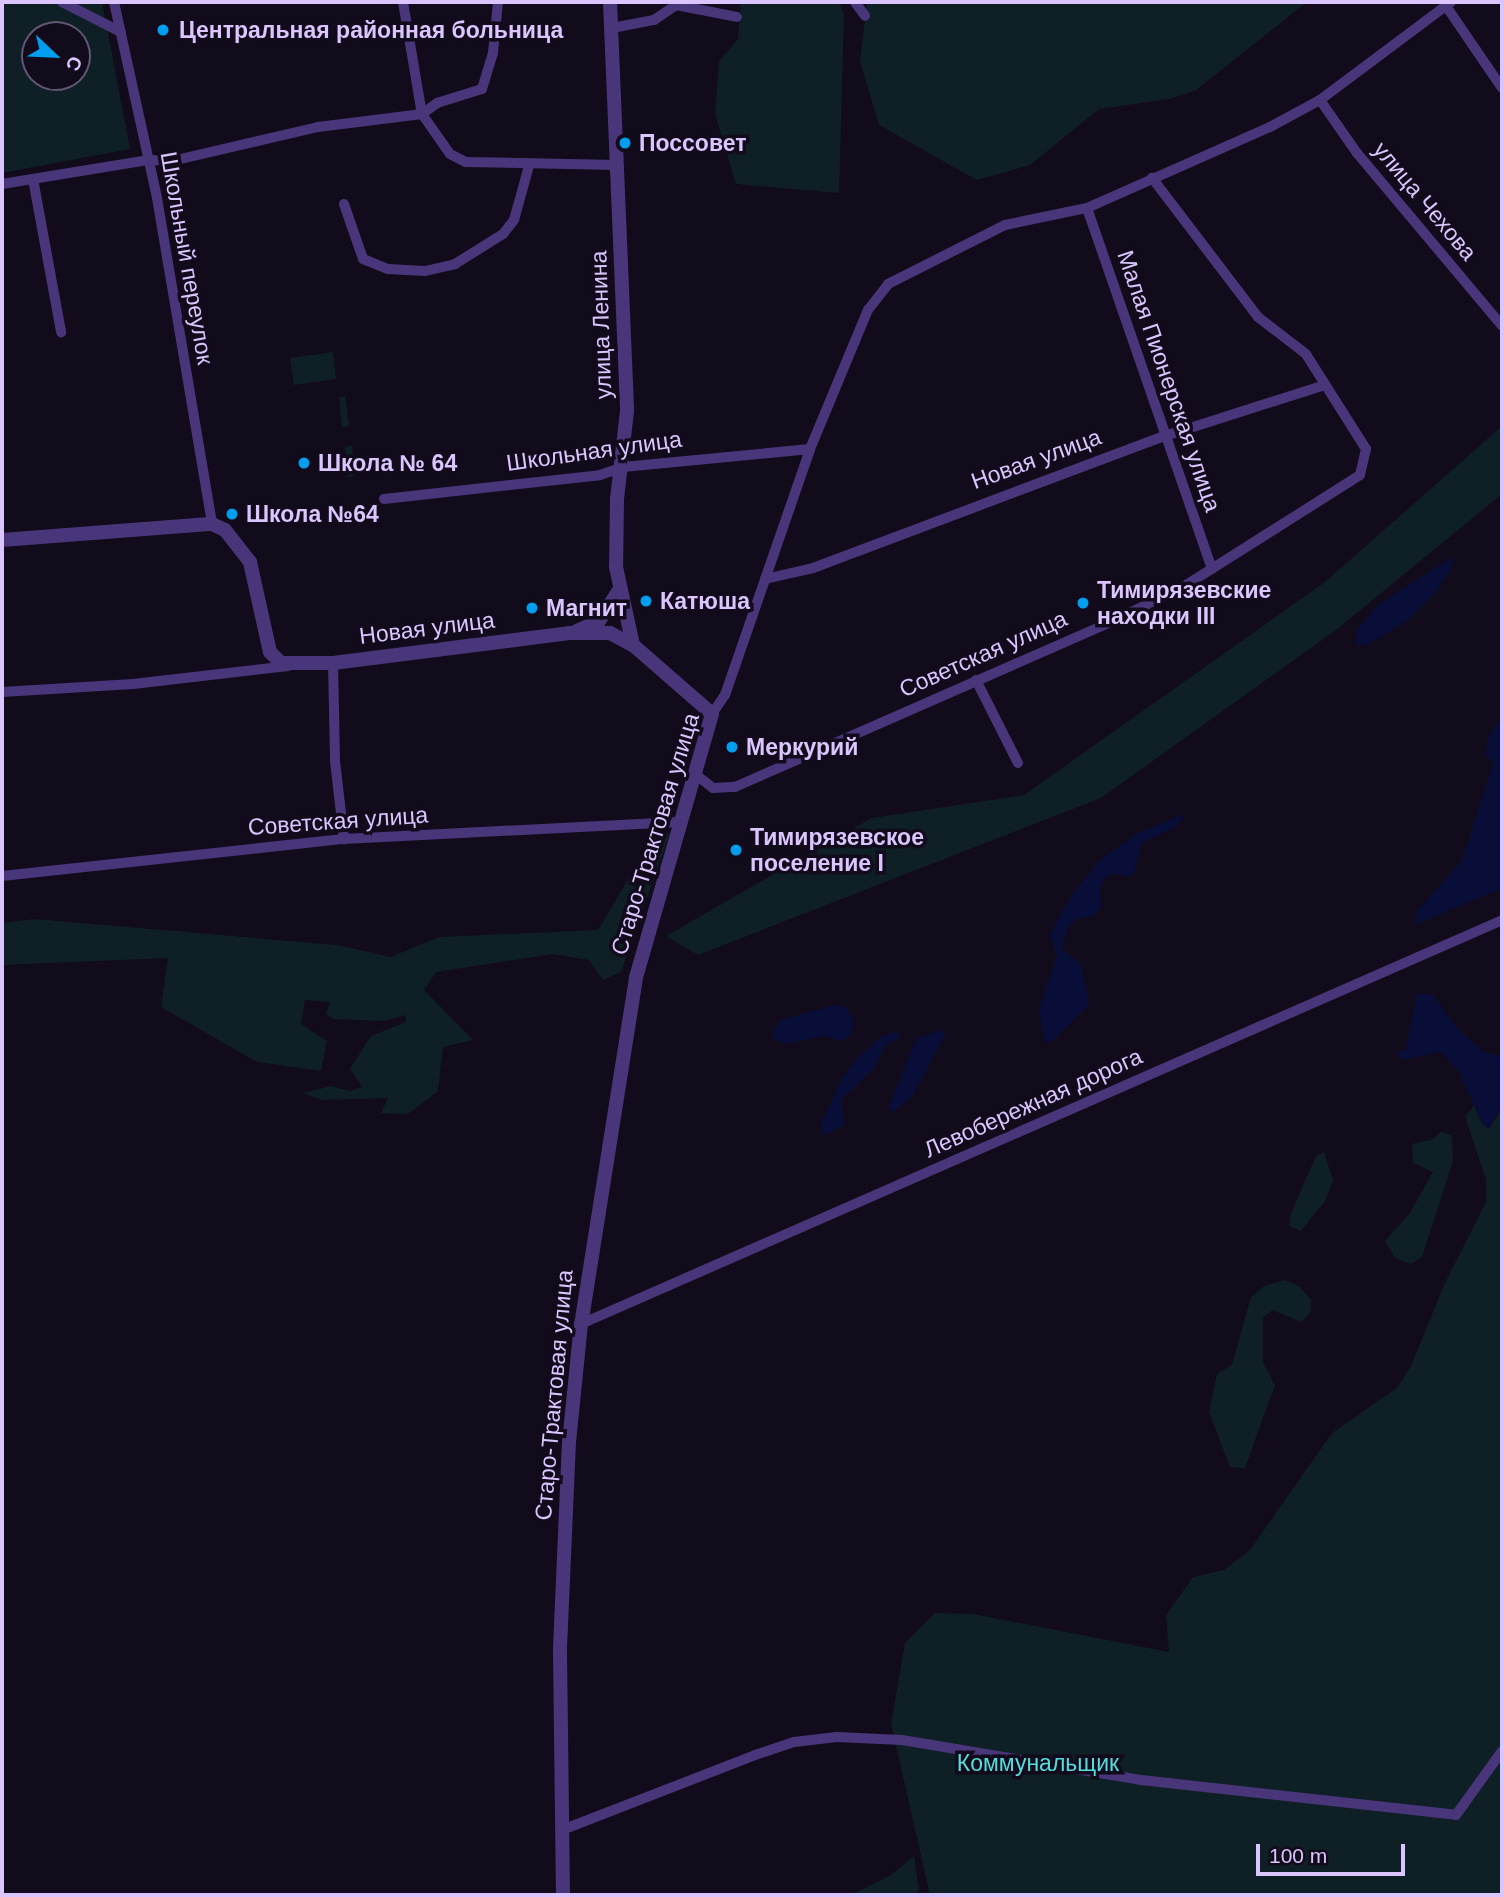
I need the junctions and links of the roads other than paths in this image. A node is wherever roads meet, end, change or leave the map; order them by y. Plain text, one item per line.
1 (62, 2) edge
2 (114, 2) edge
3 (403, 2) edge
4 (498, 2) edge
5 (610, 2) edge
6 (855, 2) edge
7 (677, 3) edge
8 (1448, 4) edge
9 (737, 16) dead end
10 (864, 16) dead end
11 (612, 28) junction
12 (121, 33) junction
13 (1502, 88) edge
14 (1320, 100) junction
15 (422, 114) junction
16 (149, 160) junction
17 (617, 165) junction
18 (529, 166) junction
19 (1152, 178) junction
20 (33, 179) junction
21 (2, 184) edge
22 (344, 204) dead end
23 (1087, 208) junction
24 (1502, 326) edge
25 (61, 332) dead end
26 (1325, 385) junction
27 (1165, 436) junction
28 (810, 449) junction
29 (623, 467) junction
30 (384, 499) dead end
31 (212, 524) junction
32 (2, 540) edge
33 (1212, 569) junction
34 (765, 579) junction
35 (619, 590) junction
36 (569, 634) junction
37 (633, 645) junction
38 (332, 663) junction
39 (289, 666) junction
40 (976, 680) junction
41 (2, 692) edge
42 (712, 714) junction
43 (1018, 763) dead end
44 (695, 774) junction
45 (678, 822) junction
46 (344, 839) junction
47 (2, 876) edge
48 (1502, 920) edge
49 (581, 1324) junction
50 (1502, 1751) edge
51 (562, 1830) junction
52 (563, 1895) edge

1 - 12 street
2 - 12 street, Школьный переулок
3 - 15 street
4 - 15 street
5 - 11 street, улица Ленина
6 - 10 street
7 - 9 street
7 - 11 street
8 - 13 street
8 - 14 street, Старо-Трактовая улица
11 - 17 street, улица Ленина
12 - 16 street, Школьный переулок
14 - 19 street, Старо-Трактовая улица
14 - 24 street, улица Чехова
15 - 16 street
15 - 18 street
16 - 20 street
16 - 31 street, Школьный переулок
17 - 18 street
17 - 29 street, улица Ленина
18 - 22 street
19 - 23 street, Старо-Трактовая улица
19 - 26 street
20 - 21 street
20 - 25 street
23 - 27 street, Малая Пионерская улица
23 - 28 street, Старо-Трактовая улица
26 - 27 street, Новая улица
26 - 33 street, Советская улица
27 - 33 street, Малая Пионерская улица
27 - 34 street, Новая улица
28 - 29 street, Школьная улица
28 - 34 street, Старо-Трактовая улица
29 - 30 street, Школьная улица
29 - 35 street, улица Ленина
31 - 32 street
31 - 39 street
33 - 40 street, Советская улица
34 - 42 street, Старо-Трактовая улица
35 - 36 street
35 - 37 street, улица Ленина
36 - 37 street, Новая улица
36 - 38 street, Новая улица
37 - 42 street, Новая улица
38 - 39 street, Новая улица
38 - 46 street
39 - 41 street
40 - 43 street
40 - 44 street, Советская улица
42 - 44 street, Старо-Трактовая улица
44 - 45 street, Старо-Трактовая улица
45 - 46 street, Советская улица
45 - 49 street, Старо-Трактовая улица
46 - 47 street, Советская улица
48 - 49 street, Левобережная дорога
49 - 51 street, Старо-Трактовая улица
50 - 51 street
51 - 52 street, Старо-Трактовая улица

